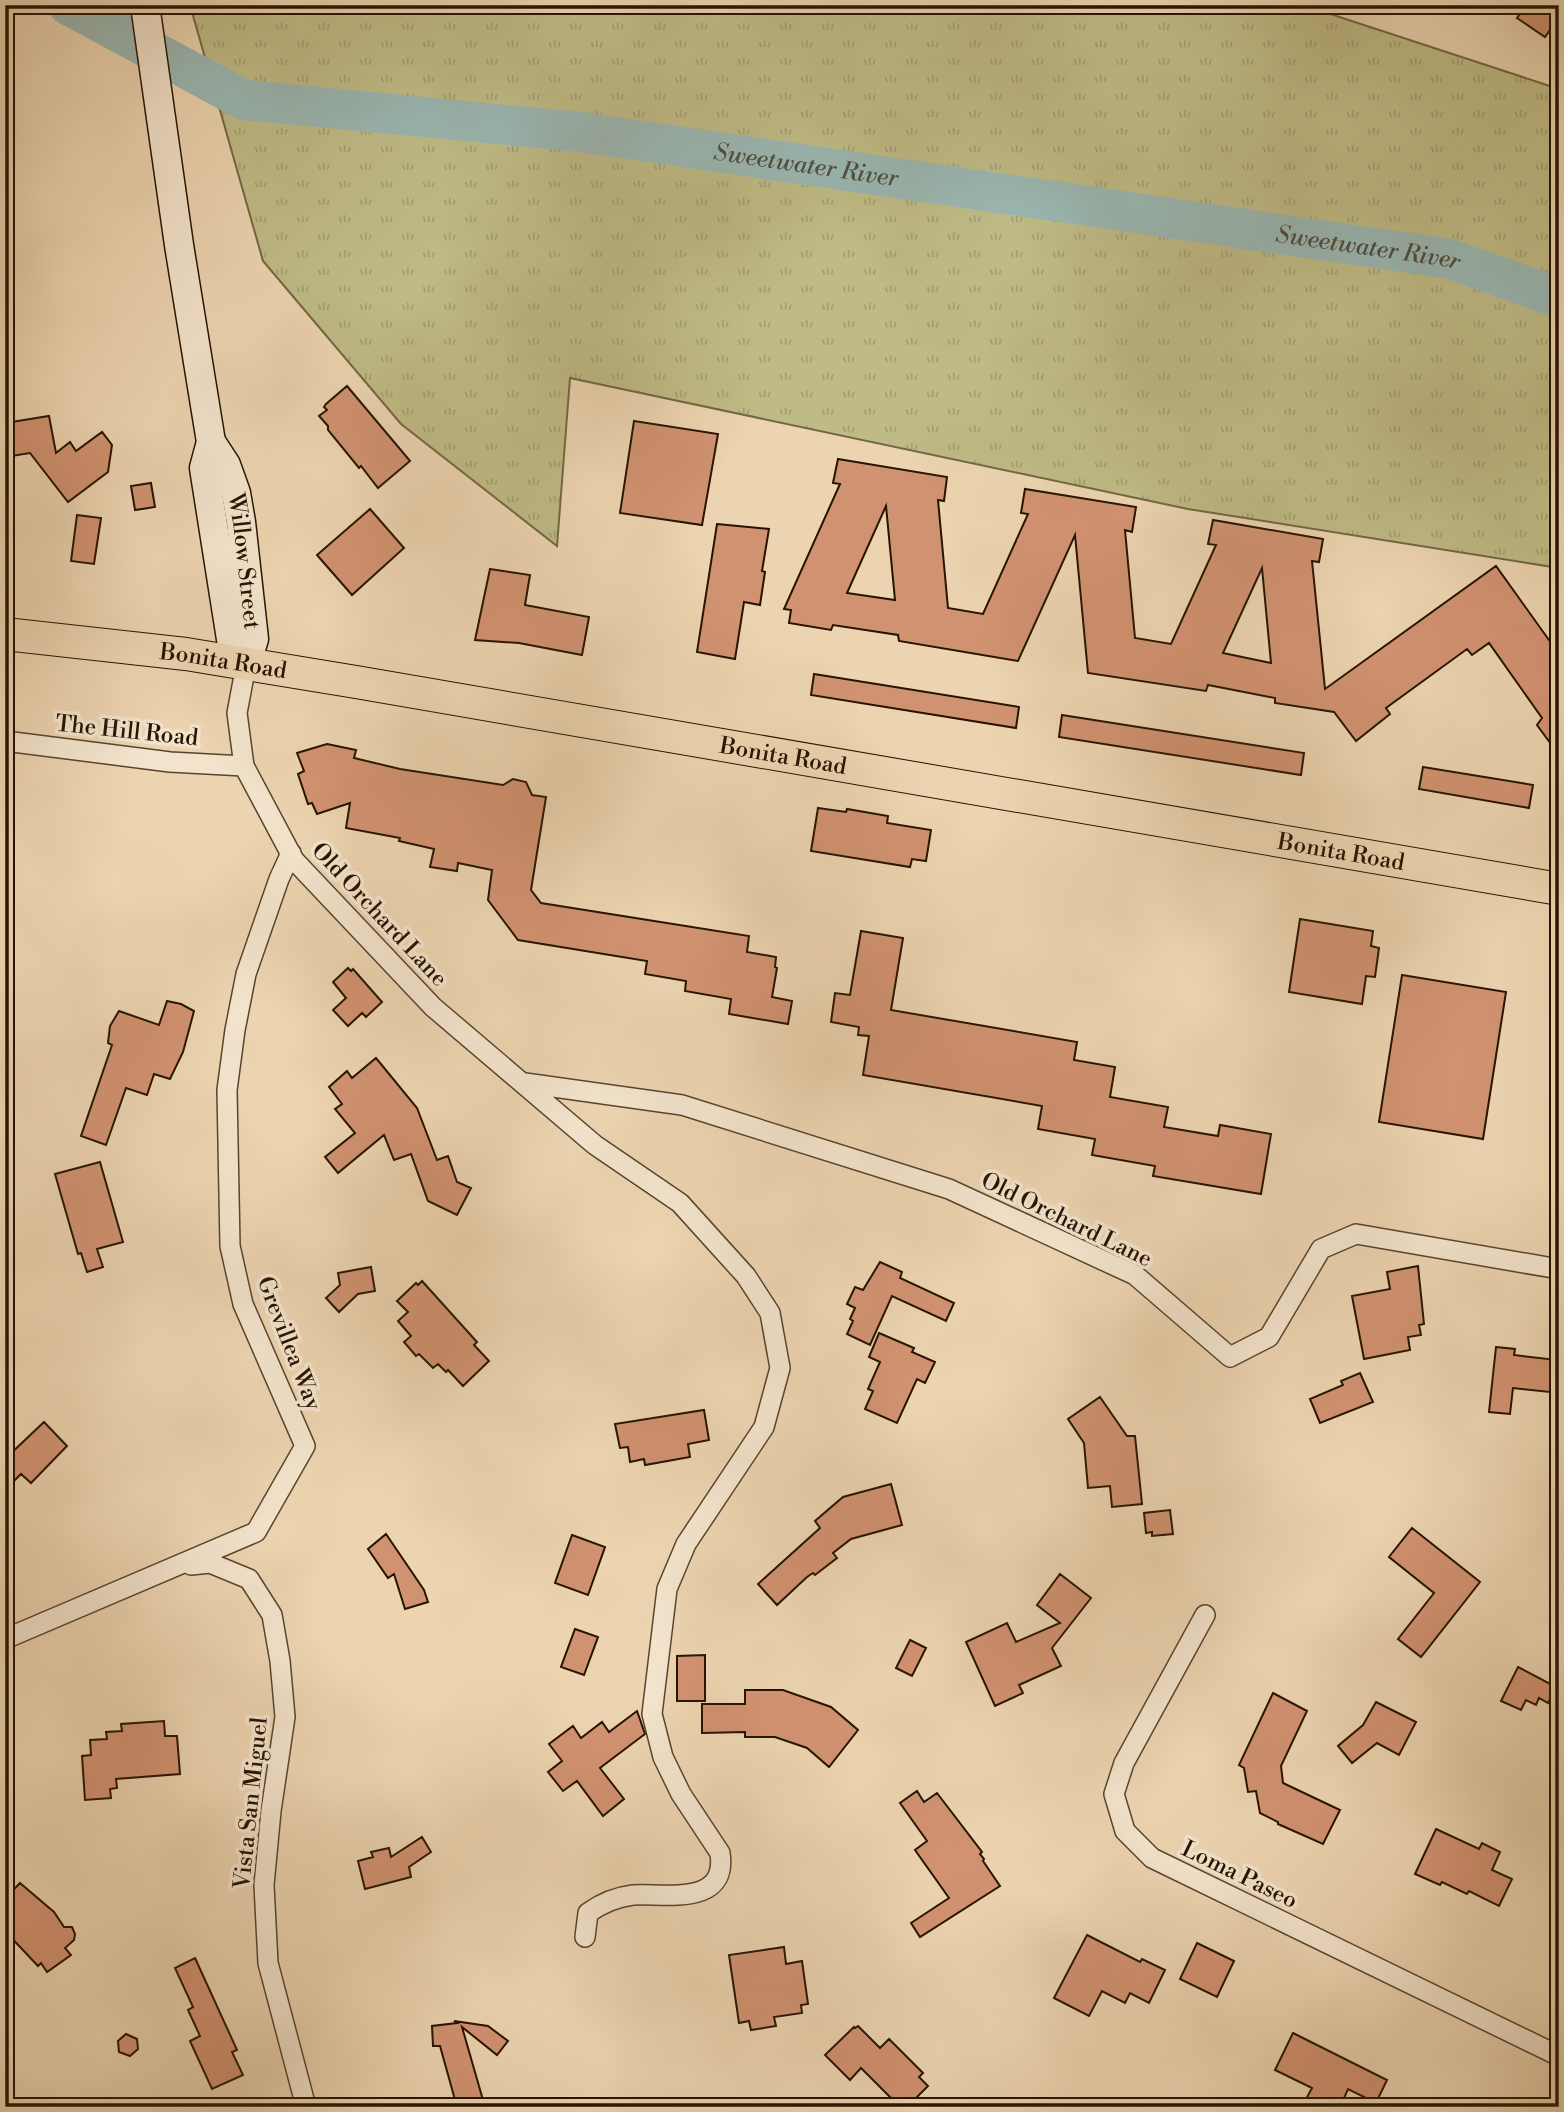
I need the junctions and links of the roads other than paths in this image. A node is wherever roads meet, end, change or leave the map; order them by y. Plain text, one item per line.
1 (145, 5) edge
2 (5, 634) edge
3 (246, 665) junction
4 (5, 741) edge
5 (244, 766) junction
6 (291, 853) junction
7 (1559, 888) edge
8 (524, 1083) junction
9 (1559, 1269) edge
10 (179, 1567) junction
11 (1205, 1615) dead end
12 (5, 1639) edge
13 (585, 1937) dead end
14 (1559, 2056) edge
15 (306, 2107) edge

1 - 3 main road, Willow Street
2 - 3 main road, Bonita Road
3 - 5 street, Old Orchard Lane
3 - 7 main road, Bonita Road
4 - 5 street, The Hill Road
5 - 6 street, Old Orchard Lane
6 - 8 street, Old Orchard Lane
6 - 10 street, Grevillea Way
8 - 9 street, Old Orchard Lane
8 - 13 street, Old Orchard Lane
10 - 12 street, Grevillea Way
10 - 15 street, Vista San Miguel
11 - 14 street, Loma Paseo

